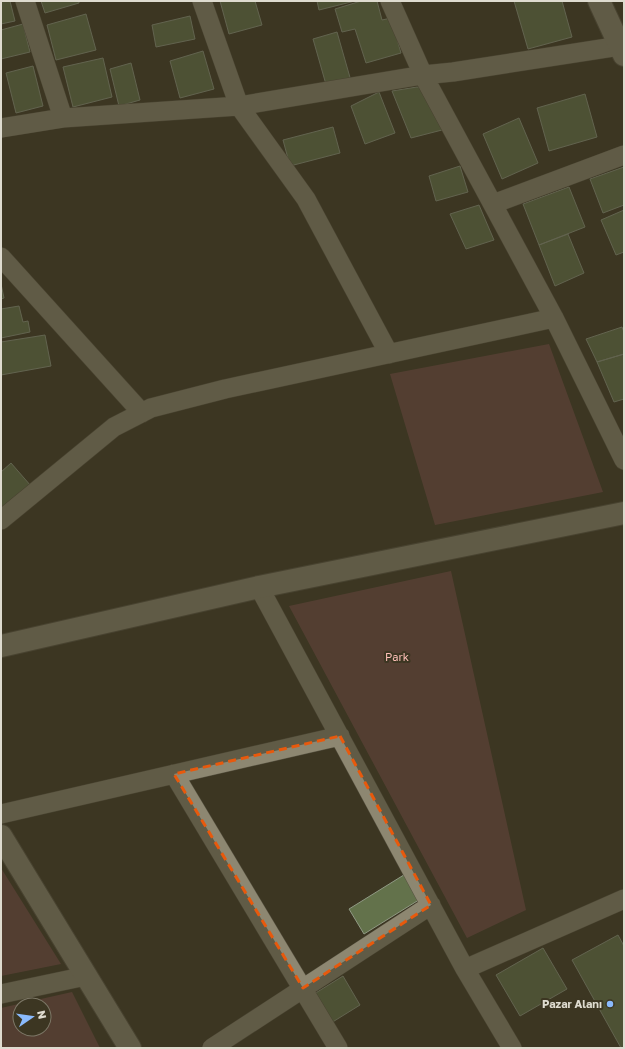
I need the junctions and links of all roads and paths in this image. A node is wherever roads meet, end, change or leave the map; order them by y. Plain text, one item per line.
1 (24, 1) edge
2 (202, 1) edge
3 (390, 1) edge
4 (599, 1) edge
5 (622, 50) edge
6 (423, 75) junction
7 (239, 106) junction
8 (62, 118) junction
9 (1, 128) edge
10 (624, 156) edge
11 (493, 204) junction
12 (1, 257) edge
13 (554, 318) junction
14 (389, 354) junction
15 (142, 413) junction
16 (624, 460) edge
17 (624, 513) edge
18 (1, 520) edge
19 (259, 587) junction
20 (1, 646) edge
21 (340, 736) junction
22 (174, 774) junction
23 (1, 814) edge
24 (1, 836) edge
25 (431, 905) junction
26 (621, 906) edge
27 (465, 969) junction
28 (86, 976) junction
29 (303, 988) junction
30 (1, 994) edge
31 (130, 1048) edge
32 (212, 1048) edge
33 (338, 1048) edge
34 (512, 1048) edge

1 - 8 street
2 - 7 street
3 - 6 street
4 - 5 street
5 - 6 street
6 - 7 street
6 - 11 street
7 - 8 street
7 - 14 street
8 - 9 street
10 - 11 street
11 - 13 street
12 - 15 street
13 - 14 street
13 - 16 street
14 - 15 street
15 - 18 street
17 - 19 street
19 - 20 street
19 - 21 street
21 - 22 street
21 - 25 street
22 - 23 street
22 - 29 street
24 - 28 street
25 - 27 street
25 - 29 street
26 - 27 street
27 - 34 street
28 - 30 street
28 - 31 street
29 - 32 street
29 - 33 street

